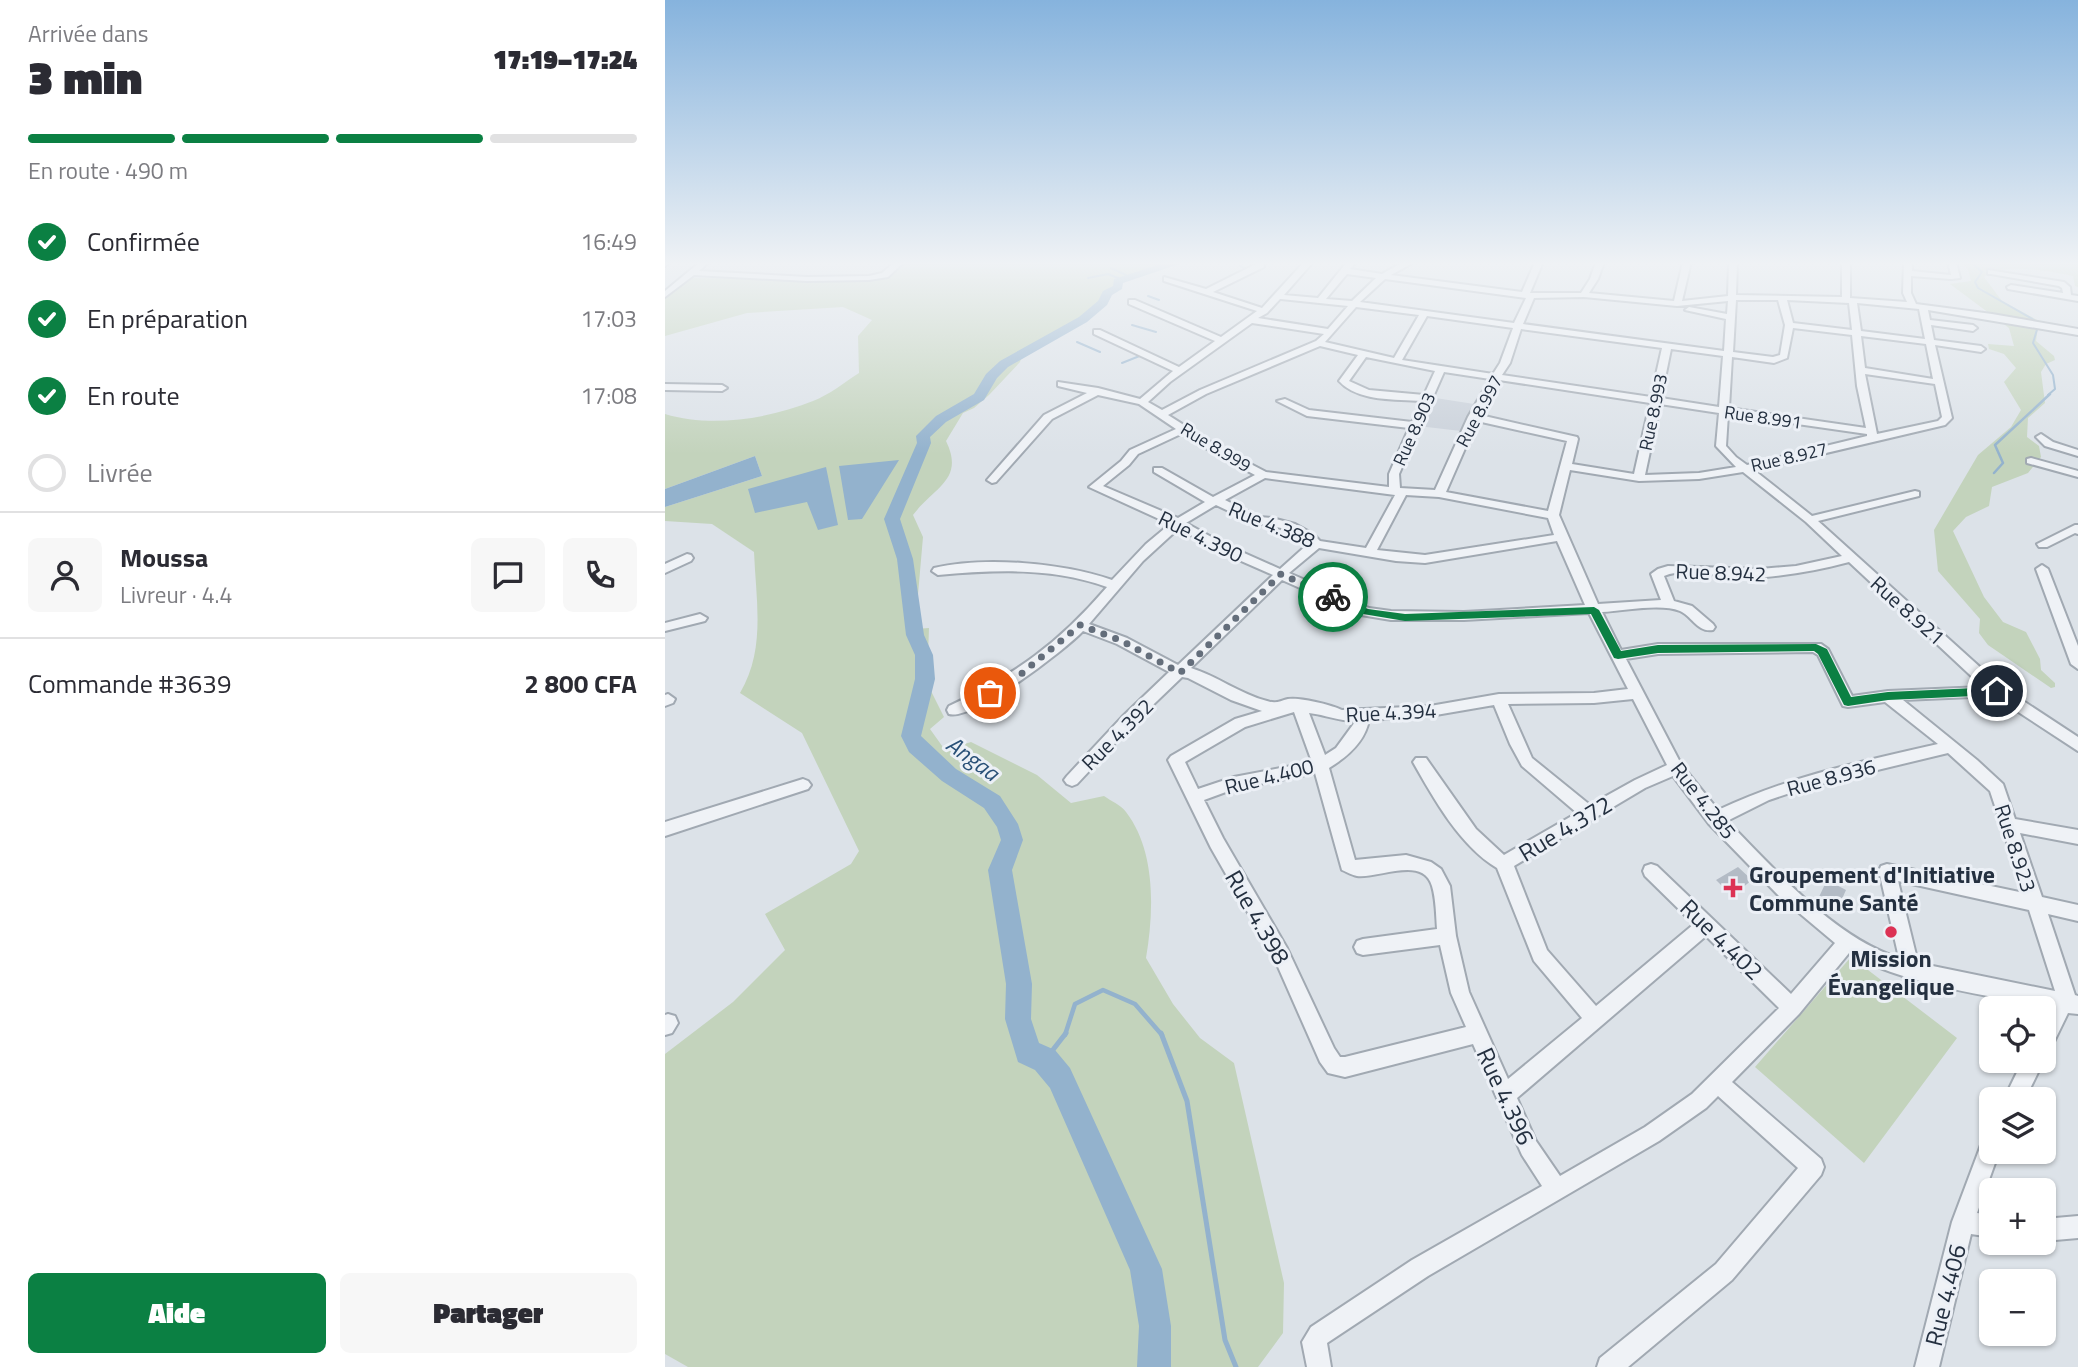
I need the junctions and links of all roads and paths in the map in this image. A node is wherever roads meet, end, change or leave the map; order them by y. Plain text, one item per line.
1 (1789, 325) edge
2 (1188, 326) edge
3 (1244, 326) edge
4 (1290, 326) edge
5 (1335, 326) edge
6 (1417, 326) edge
7 (1517, 326) joint
8 (1731, 326) edge
9 (1795, 326) edge
10 (1854, 326) edge
11 (1928, 326) edge
12 (1956, 326) edge
13 (2047, 326) edge
14 (1973, 328) dead end
15 (1097, 332) dead end
16 (1330, 332) junction
17 (2078, 332) edge
18 (1856, 334) junction
19 (1223, 341) junction
20 (1930, 342) junction
21 (1319, 343) junction
22 (1667, 347) junction
23 (1981, 349) dead end
24 (1365, 352) junction
25 (1729, 355) junction
26 (1398, 359) junction
27 (1441, 368) junction
28 (1180, 371) junction
29 (1863, 371) junction
30 (1496, 376) junction
31 (1938, 382) junction
32 (1061, 384) dead end
33 (665, 387) edge
34 (722, 388) dead end
35 (1098, 391) junction
36 (1427, 398) junction
37 (1282, 401) dead end
38 (1655, 401) junction
39 (1142, 402) junction
40 (1725, 411) junction
41 (1162, 414) junction
42 (1473, 417) junction
43 (1416, 426) junction
44 (1184, 429) junction
45 (1872, 435) junction
46 (2041, 437) dead end
47 (2078, 453) edge
48 (2031, 461) dead end
49 (1565, 466) junction
50 (1745, 467) junction
51 (1159, 470) dead end
52 (2078, 474) edge
53 (1263, 475) junction
54 (1639, 478) junction
55 (992, 480) dead end
56 (1398, 492) junction
57 (1439, 494) junction
58 (1915, 494) dead end
59 (1217, 501) junction
60 (1553, 515) junction
61 (1810, 520) junction
62 (1179, 523) junction
63 (2078, 530) edge
64 (1561, 537) junction
65 (1316, 544) junction
66 (2043, 544) dead end
67 (1370, 553) junction
68 (687, 558) dead end
69 (1850, 558) junction
70 (665, 569) edge
71 (2042, 569) dead end
72 (938, 571) dead end
73 (1281, 574) junction
74 (1114, 585) junction
75 (1669, 604) junction
76 (1594, 610) junction
77 (701, 618) dead end
78 (1080, 625) junction
79 (665, 627) edge
80 (1708, 627) dead end
81 (2073, 636) edge
82 (1618, 655) junction
83 (2078, 664) edge
84 (1180, 673) junction
85 (1997, 691) junction
86 (1639, 693) junction
87 (1888, 696) junction
88 (1499, 699) junction
89 (1299, 705) junction
90 (954, 710) dead end
91 (1363, 717) junction
92 (2078, 745) edge
93 (1951, 747) junction
94 (1421, 762) dead end
95 (1320, 764) junction
96 (1676, 768) junction
97 (1072, 779) dead end
98 (803, 785) dead end
99 (1193, 798) junction
100 (1589, 813) junction
101 (1715, 819) junction
102 (2011, 825) junction
103 (665, 829) edge
104 (2078, 837) edge
105 (1504, 863) junction
106 (1651, 871) dead end
107 (2034, 905) junction
108 (2078, 913) edge
109 (1707, 924) junction
110 (1447, 936) junction
111 (1847, 942) junction
112 (1363, 947) dead end
113 (1911, 970) junction
114 (2070, 1004) edge
115 (1792, 1008) junction
116 (1595, 1019) junction
117 (2056, 1024) edge
118 (1476, 1034) junction
119 (1718, 1083) junction
120 (1506, 1094) junction
121 (1984, 1164) edge
122 (1557, 1191) junction
123 (1963, 1222) junction
124 (1979, 1224) edge
125 (2078, 1227) edge
126 (2056, 1229) edge
127 (1621, 1363) edge
128 (1318, 1367) edge
129 (1927, 1367) edge

1 - 25 street
2 - 19 street
3 - 19 street
4 - 16 street
5 - 16 street
6 - 26 street
7 - 22 street
7 - 30 street, Rue 8.997
8 - 25 street
9 - 18 street
10 - 18 street
11 - 20 street
12 - 14 street
13 - 17 street
15 - 28 street
16 - 21 street
18 - 20 street
18 - 29 street
19 - 28 street
20 - 23 street
20 - 31 street
21 - 24 street, Rue 8.991
21 - 41 street
22 - 25 street
22 - 38 street, Rue 8.993
24 - 26 street, Rue 8.991
24 - 36 street
25 - 40 street
26 - 27 street, Rue 8.991
27 - 30 street, Rue 8.991
27 - 36 street, Rue 8.903
28 - 39 street
29 - 31 street
29 - 45 street
30 - 38 street, Rue 8.991
30 - 42 street, Rue 8.997
31 - 45 street, Rue 8.927
32 - 35 street, Rue 8.999
33 - 34 street
35 - 39 street, Rue 8.999
35 - 55 street
36 - 43 street, Rue 8.903
37 - 43 street
38 - 40 street, Rue 8.991
38 - 54 street, Rue 8.993
39 - 41 street, Rue 8.999
40 - 45 street, Rue 8.991
40 - 50 street, Rue 8.921
41 - 44 street, Rue 8.999
42 - 49 street
42 - 57 street, Rue 8.997
43 - 56 street, Rue 8.903
44 - 53 street, Rue 8.999
44 - 62 street, Rue 4.390
45 - 50 street, Rue 8.927
46 - 47 street
48 - 52 street
49 - 54 street, Rue 8.927
49 - 60 street
50 - 54 street, Rue 8.927
50 - 61 street, Rue 8.921
51 - 59 street, Rue 4.388
53 - 56 street, Rue 8.999
53 - 59 street
56 - 57 street, Rue 8.999
56 - 67 street, Rue 8.903
57 - 60 street, Rue 8.999
58 - 61 street
59 - 62 street
59 - 65 street, Rue 4.388
60 - 64 street, Rue 4.285
61 - 69 street, Rue 8.921
62 - 73 street, Rue 4.390
62 - 74 street
63 - 66 street
64 - 67 street, Rue 4.388
64 - 76 street, Rue 4.285
65 - 67 street, Rue 4.388
65 - 73 street, Rue 4.392
68 - 70 street
69 - 75 street, Rue 8.942
69 - 85 street, Rue 8.921
71 - 81 street
72 - 74 street
73 - 76 street, Rue 4.390
73 - 84 street, Rue 4.392
74 - 78 street
75 - 76 street, Rue 8.942
75 - 80 street
76 - 82 street, Rue 4.285
77 - 79 street
78 - 84 street, Rue 4.394
78 - 90 street
81 - 83 street
82 - 86 street, Rue 4.285
82 - 87 street
84 - 89 street, Rue 4.394
84 - 97 street, Rue 4.392
85 - 87 street
85 - 92 street, Rue 8.921
86 - 88 street, Rue 4.394
86 - 96 street, Rue 4.285
87 - 93 street, Rue 8.923
88 - 91 street, Rue 4.394
88 - 100 street
89 - 91 street, Rue 4.394
89 - 95 street, Rue 4.396
89 - 99 street, Rue 4.398
91 - 95 street, Rue 4.400
93 - 101 street, Rue 8.936
93 - 102 street, Rue 8.923
94 - 105 street
95 - 99 street, Rue 4.400
95 - 110 street, Rue 4.396
96 - 100 street, Rue 4.372
96 - 101 street, Rue 4.285
98 - 103 street
99 - 118 street, Rue 4.398
100 - 105 street, Rue 4.372
101 - 111 street, Rue 4.285
102 - 104 street
102 - 107 street, Rue 8.923
105 - 116 street, Rue 4.372
106 - 109 street, Rue 4.402
107 - 108 street
107 - 113 street
107 - 114 street, Rue 8.923
109 - 115 street, Rue 4.402
109 - 116 street
110 - 112 street
110 - 118 street, Rue 4.396
111 - 113 street, Rue 4.285
111 - 115 street
113 - 114 street, Rue 4.285
114 - 117 street
115 - 119 street
116 - 120 street
118 - 120 street, Rue 4.396
119 - 122 street
119 - 127 street
120 - 122 street, Rue 4.396
121 - 123 street, Rue 4.406
122 - 128 street
123 - 124 street
123 - 129 street, Rue 4.406
125 - 126 street

